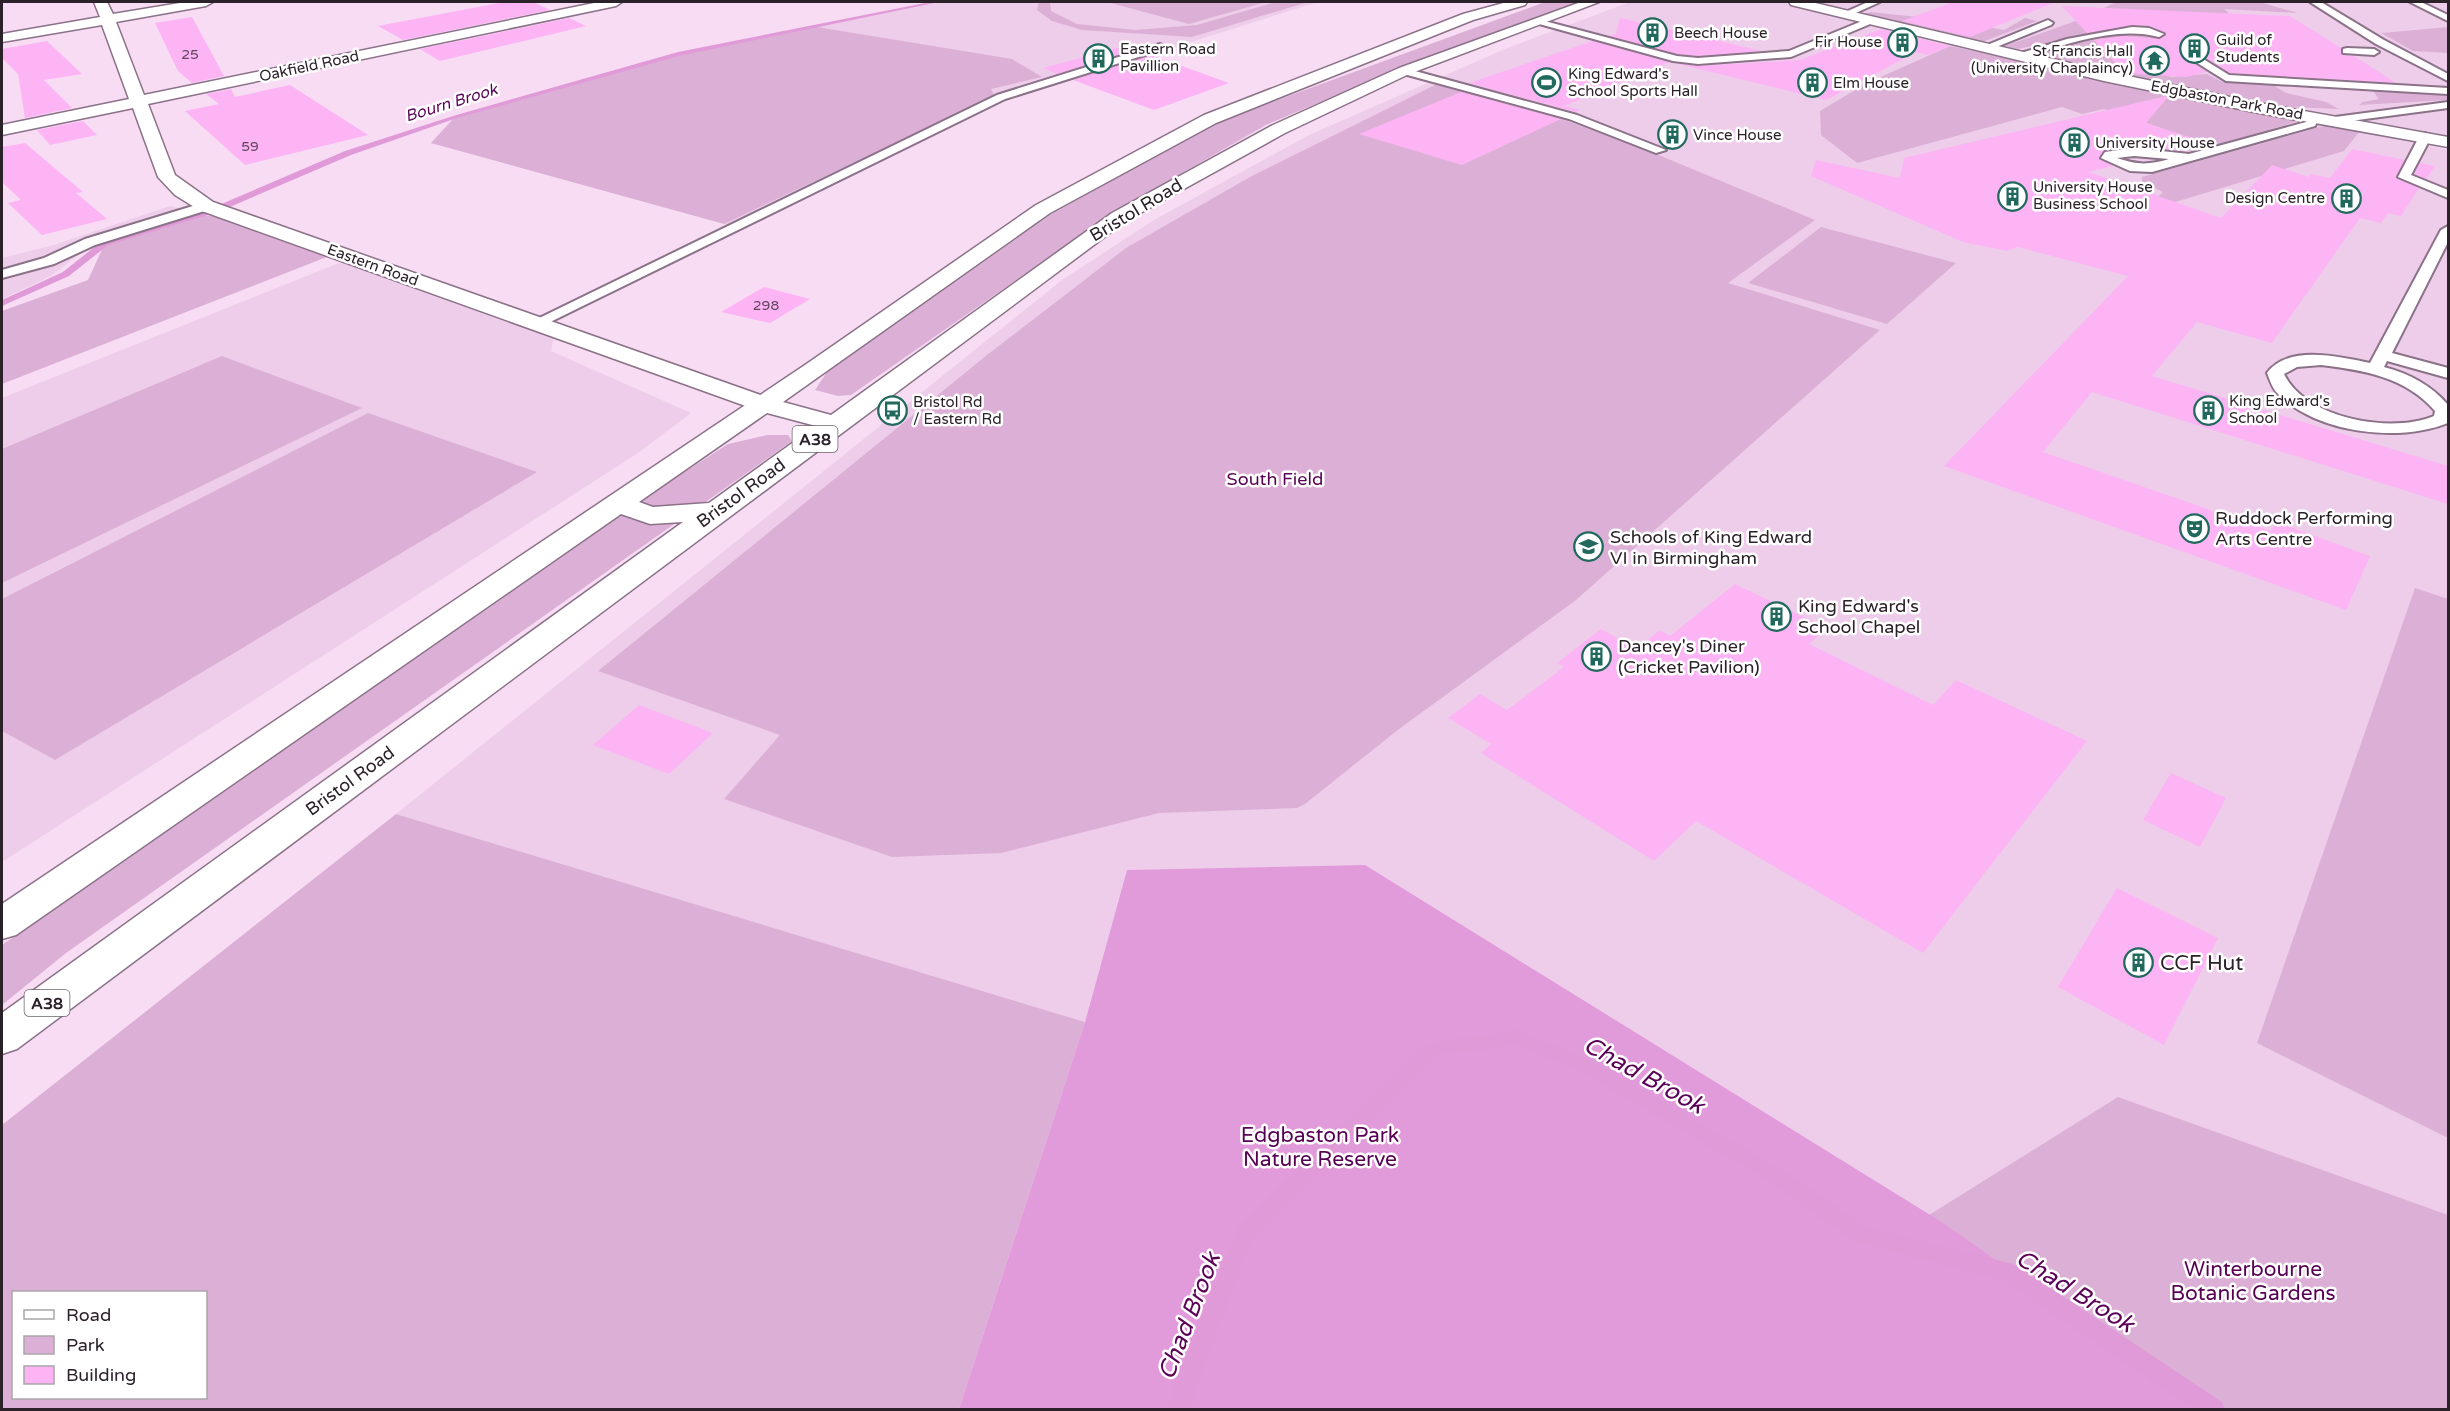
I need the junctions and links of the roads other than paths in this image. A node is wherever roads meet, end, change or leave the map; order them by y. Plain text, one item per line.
1 (101, 2) edge
2 (206, 2) edge
3 (616, 2) edge
4 (1593, 2) edge
5 (1796, 2) edge
6 (1875, 2) edge
7 (2315, 2) edge
8 (2415, 2) edge
9 (1524, 7) edge
10 (1846, 14) junction
11 (2448, 18) edge
12 (108, 19) junction
13 (1872, 20) junction
14 (2048, 23) dead end
15 (2159, 34) dead end
16 (2, 38) edge
17 (2354, 40) dead end
18 (1160, 47) dead end
19 (1985, 48) junction
20 (2347, 51) dead end
21 (2187, 52) dead end
22 (2016, 56) junction
23 (1404, 71) junction
24 (2408, 77) dead end
25 (2448, 78) edge
26 (2425, 90) junction
27 (2448, 91) edge
28 (137, 102) junction
29 (2448, 105) edge
30 (2448, 115) edge
31 (2314, 116) junction
32 (2336, 120) junction
33 (2384, 129) junction
34 (2, 130) edge
35 (2425, 137) junction
36 (2448, 142) edge
37 (1660, 150) dead end
38 (2190, 158) junction
39 (2448, 194) edge
40 (214, 209) junction
41 (2448, 230) edge
42 (2, 273) edge
43 (535, 324) junction
44 (2378, 362) junction
45 (2448, 373) edge
46 (763, 404) junction
47 (836, 424) junction
48 (616, 503) junction
49 (717, 511) junction
50 (2, 924) edge
51 (92, 969) junction
52 (2, 1019) edge
53 (2, 1036) edge

1 - 12 main road, Eastern Road
2 - 12 main road
3 - 28 main road, Oakfield Road
4 - 9 main road, Bristol Road / A38
5 - 10 main road, Edgbaston Park Road
6 - 10 lane
7 - 25 lane
8 - 11 lane
9 - 13 lane
9 - 23 main road, Bristol Road / A38
9 - 46 main road, Bristol Road / A38
10 - 13 main road, Edgbaston Park Road
12 - 16 main road
12 - 28 main road, Eastern Road
13 - 19 main road, Edgbaston Park Road
14 - 19 lane
15 - 22 lane
17 - 20 lane
18 - 43 lane
19 - 22 main road, Edgbaston Park Road
21 - 26 lane
22 - 31 main road, Edgbaston Park Road
23 - 37 lane
23 - 47 main road, Bristol Road / A38
24 - 26 lane
26 - 27 lane
28 - 34 main road, Oakfield Road
28 - 40 main road, Eastern Road
29 - 32 lane
30 - 33 lane
31 - 32 main road, Edgbaston Park Road
31 - 38 lane
32 - 33 main road, Edgbaston Park Road
33 - 35 main road, Edgbaston Park Road
35 - 36 main road, Edgbaston Park Road
35 - 39 lane
38 - 38 lane
40 - 42 lane
40 - 43 main road, Eastern Road
41 - 44 lane
43 - 46 main road, Eastern Road
44 - 44 lane
44 - 45 lane
46 - 47 main road, Eastern Road
46 - 48 main road, Bristol Road / A38
47 - 49 main road, Bristol Road / A38
48 - 49 main road
48 - 50 main road, Bristol Road / A38
49 - 51 main road, Bristol Road / A38
51 - 52 lane
51 - 53 main road, Bristol Road / A38

